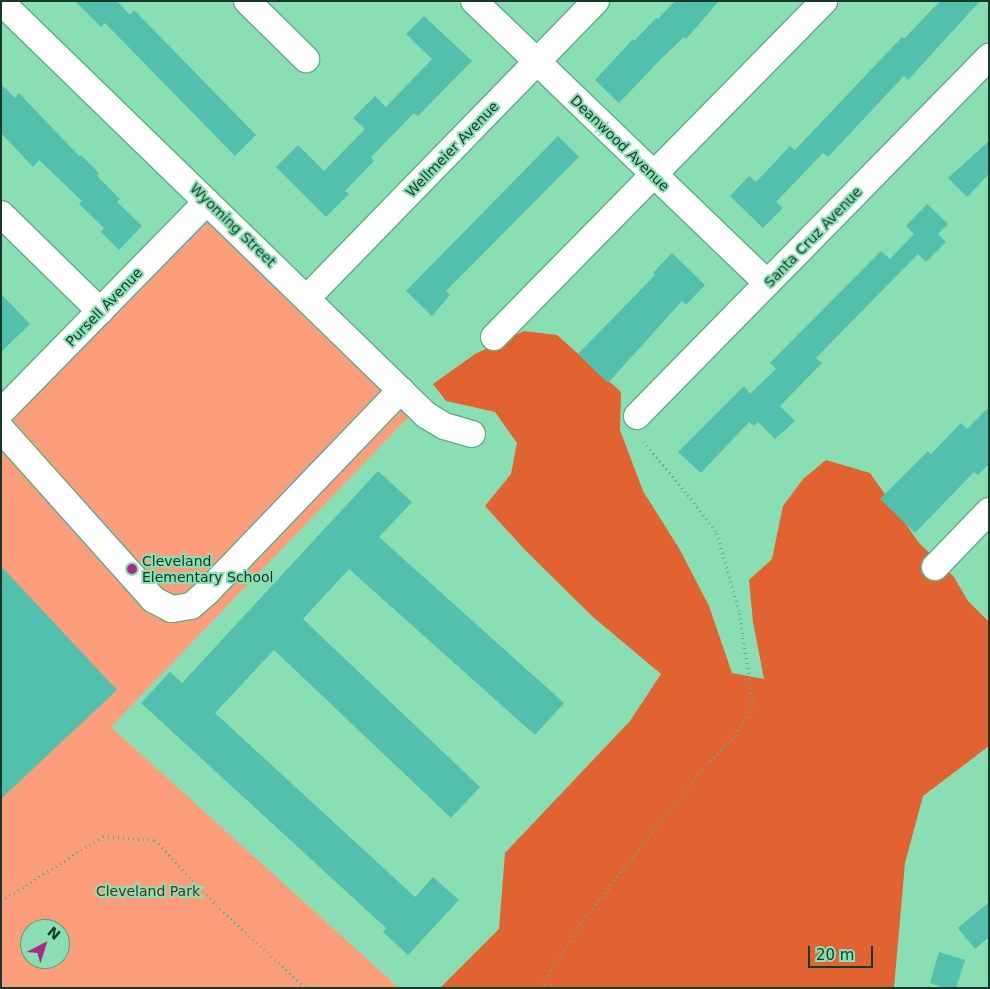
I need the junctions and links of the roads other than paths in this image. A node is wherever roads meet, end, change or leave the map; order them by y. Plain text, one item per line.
1 (247, 1) edge
2 (474, 1) edge
3 (596, 1) edge
4 (824, 1) edge
5 (1, 2) edge
6 (989, 57) edge
7 (306, 59) dead end
8 (537, 62) junction
9 (653, 175) junction
10 (207, 202) junction
11 (1, 214) edge
12 (767, 283) junction
13 (308, 297) junction
14 (100, 311) junction
15 (494, 337) dead end
16 (401, 390) junction
17 (1, 412) edge
18 (637, 416) road end
19 (1, 429) edge
20 (472, 434) dead end
21 (989, 511) edge
22 (935, 567) dead end

1 - 7 street
2 - 8 street, Deanwood Avenue
3 - 8 street, Wellmeier Avenue
4 - 9 street
5 - 10 street, Wyoming Street
6 - 12 street, Santa Cruz Avenue
8 - 9 street, Deanwood Avenue
8 - 13 street, Wellmeier Avenue
9 - 12 street, Deanwood Avenue
9 - 15 street
10 - 13 street, Wyoming Street
10 - 14 street, Pursell Avenue
11 - 14 street
12 - 18 street, Santa Cruz Avenue
13 - 16 street, Wyoming Street
14 - 17 street, Pursell Avenue
16 - 19 street
16 - 20 street, Wyoming Street
21 - 22 street

